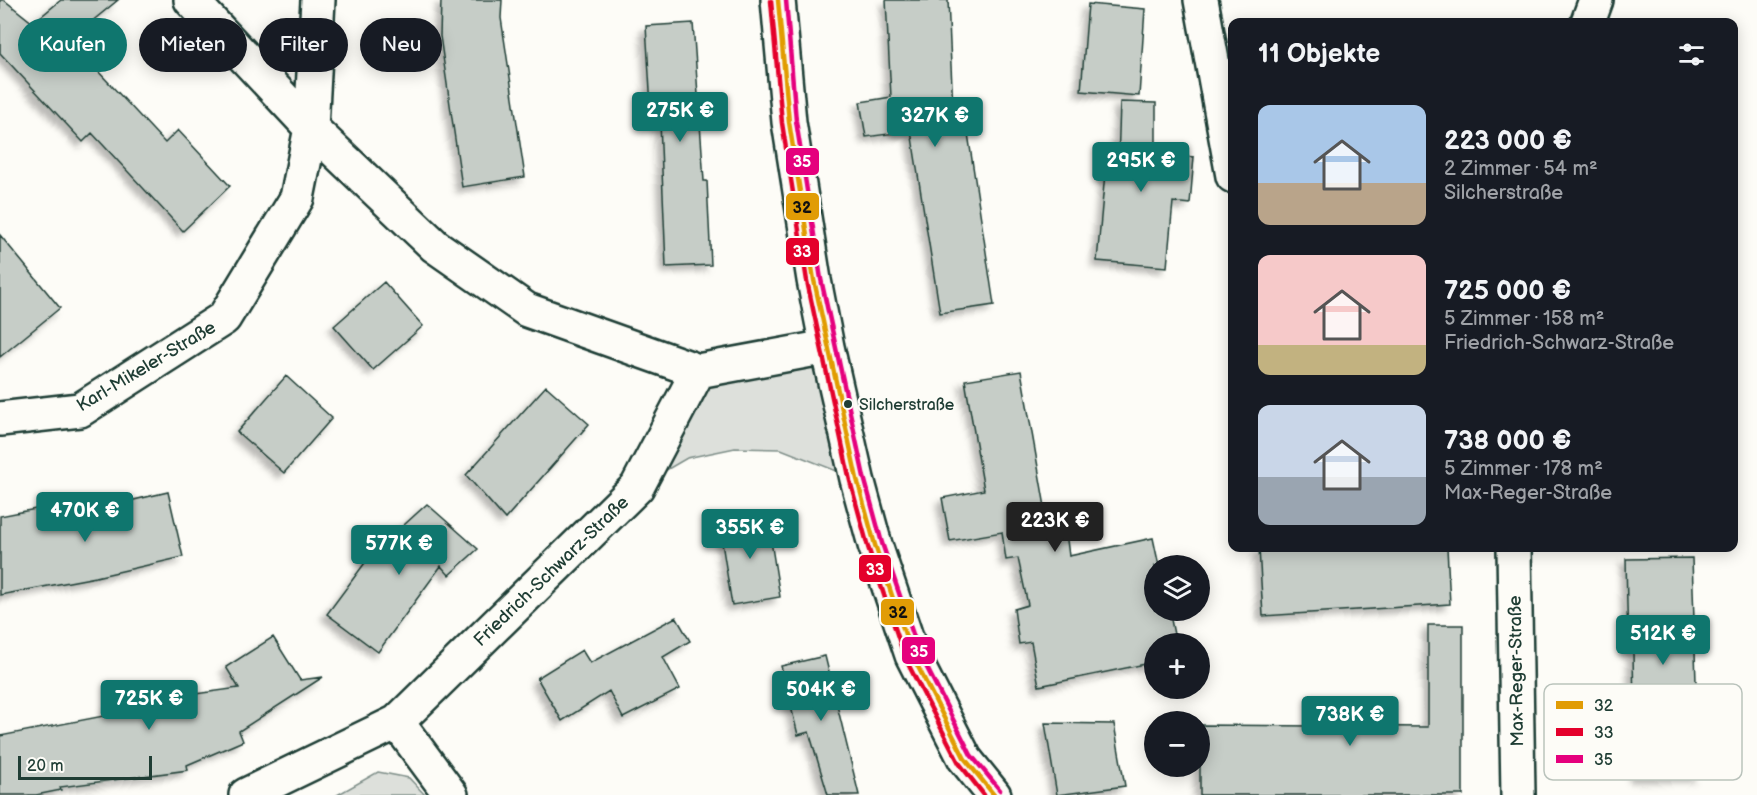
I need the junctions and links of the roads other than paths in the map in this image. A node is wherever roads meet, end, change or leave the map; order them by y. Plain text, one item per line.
1 (191, 0) edge
2 (318, 0) edge
3 (778, 0) edge
4 (1201, 0) edge
5 (1596, 0) edge
6 (1589, 18) edge
7 (311, 128) junction
8 (1228, 148) edge
9 (827, 347) junction
10 (698, 371) junction
11 (0, 419) edge
12 (1514, 552) edge
13 (397, 722) junction
14 (246, 795) edge
15 (451, 795) edge
16 (994, 795) edge
17 (1518, 795) edge

1 - 7 street
2 - 7 street, Karl-Mikeler-Straße
3 - 9 street
4 - 8 street
5 - 6 street
7 - 10 street
7 - 11 street, Karl-Mikeler-Straße
9 - 10 street
9 - 16 street
10 - 13 street, Friedrich-Schwarz-Straße
12 - 17 street, Max-Reger-Straße
13 - 14 street, Friedrich-Schwarz-Straße
13 - 15 street

